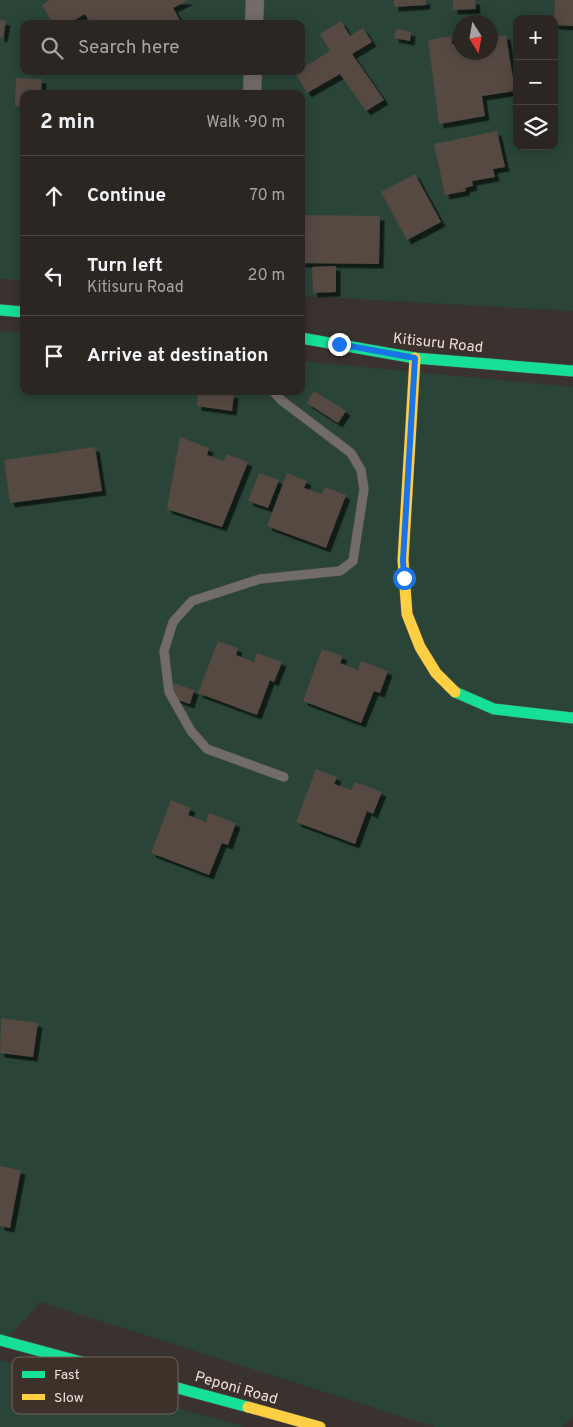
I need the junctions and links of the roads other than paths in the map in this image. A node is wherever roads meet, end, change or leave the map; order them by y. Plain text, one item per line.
1 (255, 0) edge
2 (254, 20) edge
3 (253, 75) edge
4 (252, 90) edge
5 (0, 310) edge
6 (20, 312) edge
7 (305, 339) edge
8 (415, 358) junction
9 (573, 371) edge
10 (277, 395) edge
11 (573, 718) edge
12 (284, 777) dead end
13 (0, 1340) edge
14 (63, 1357) edge
15 (178, 1388) edge
16 (320, 1427) edge

1 - 2 street
3 - 4 street
5 - 6 main road
7 - 8 main road, Kitisuru Road
8 - 9 main road, Kitisuru Road
8 - 11 main road
10 - 12 lane
13 - 14 main road, Peponi Road
15 - 16 main road, Peponi Road

